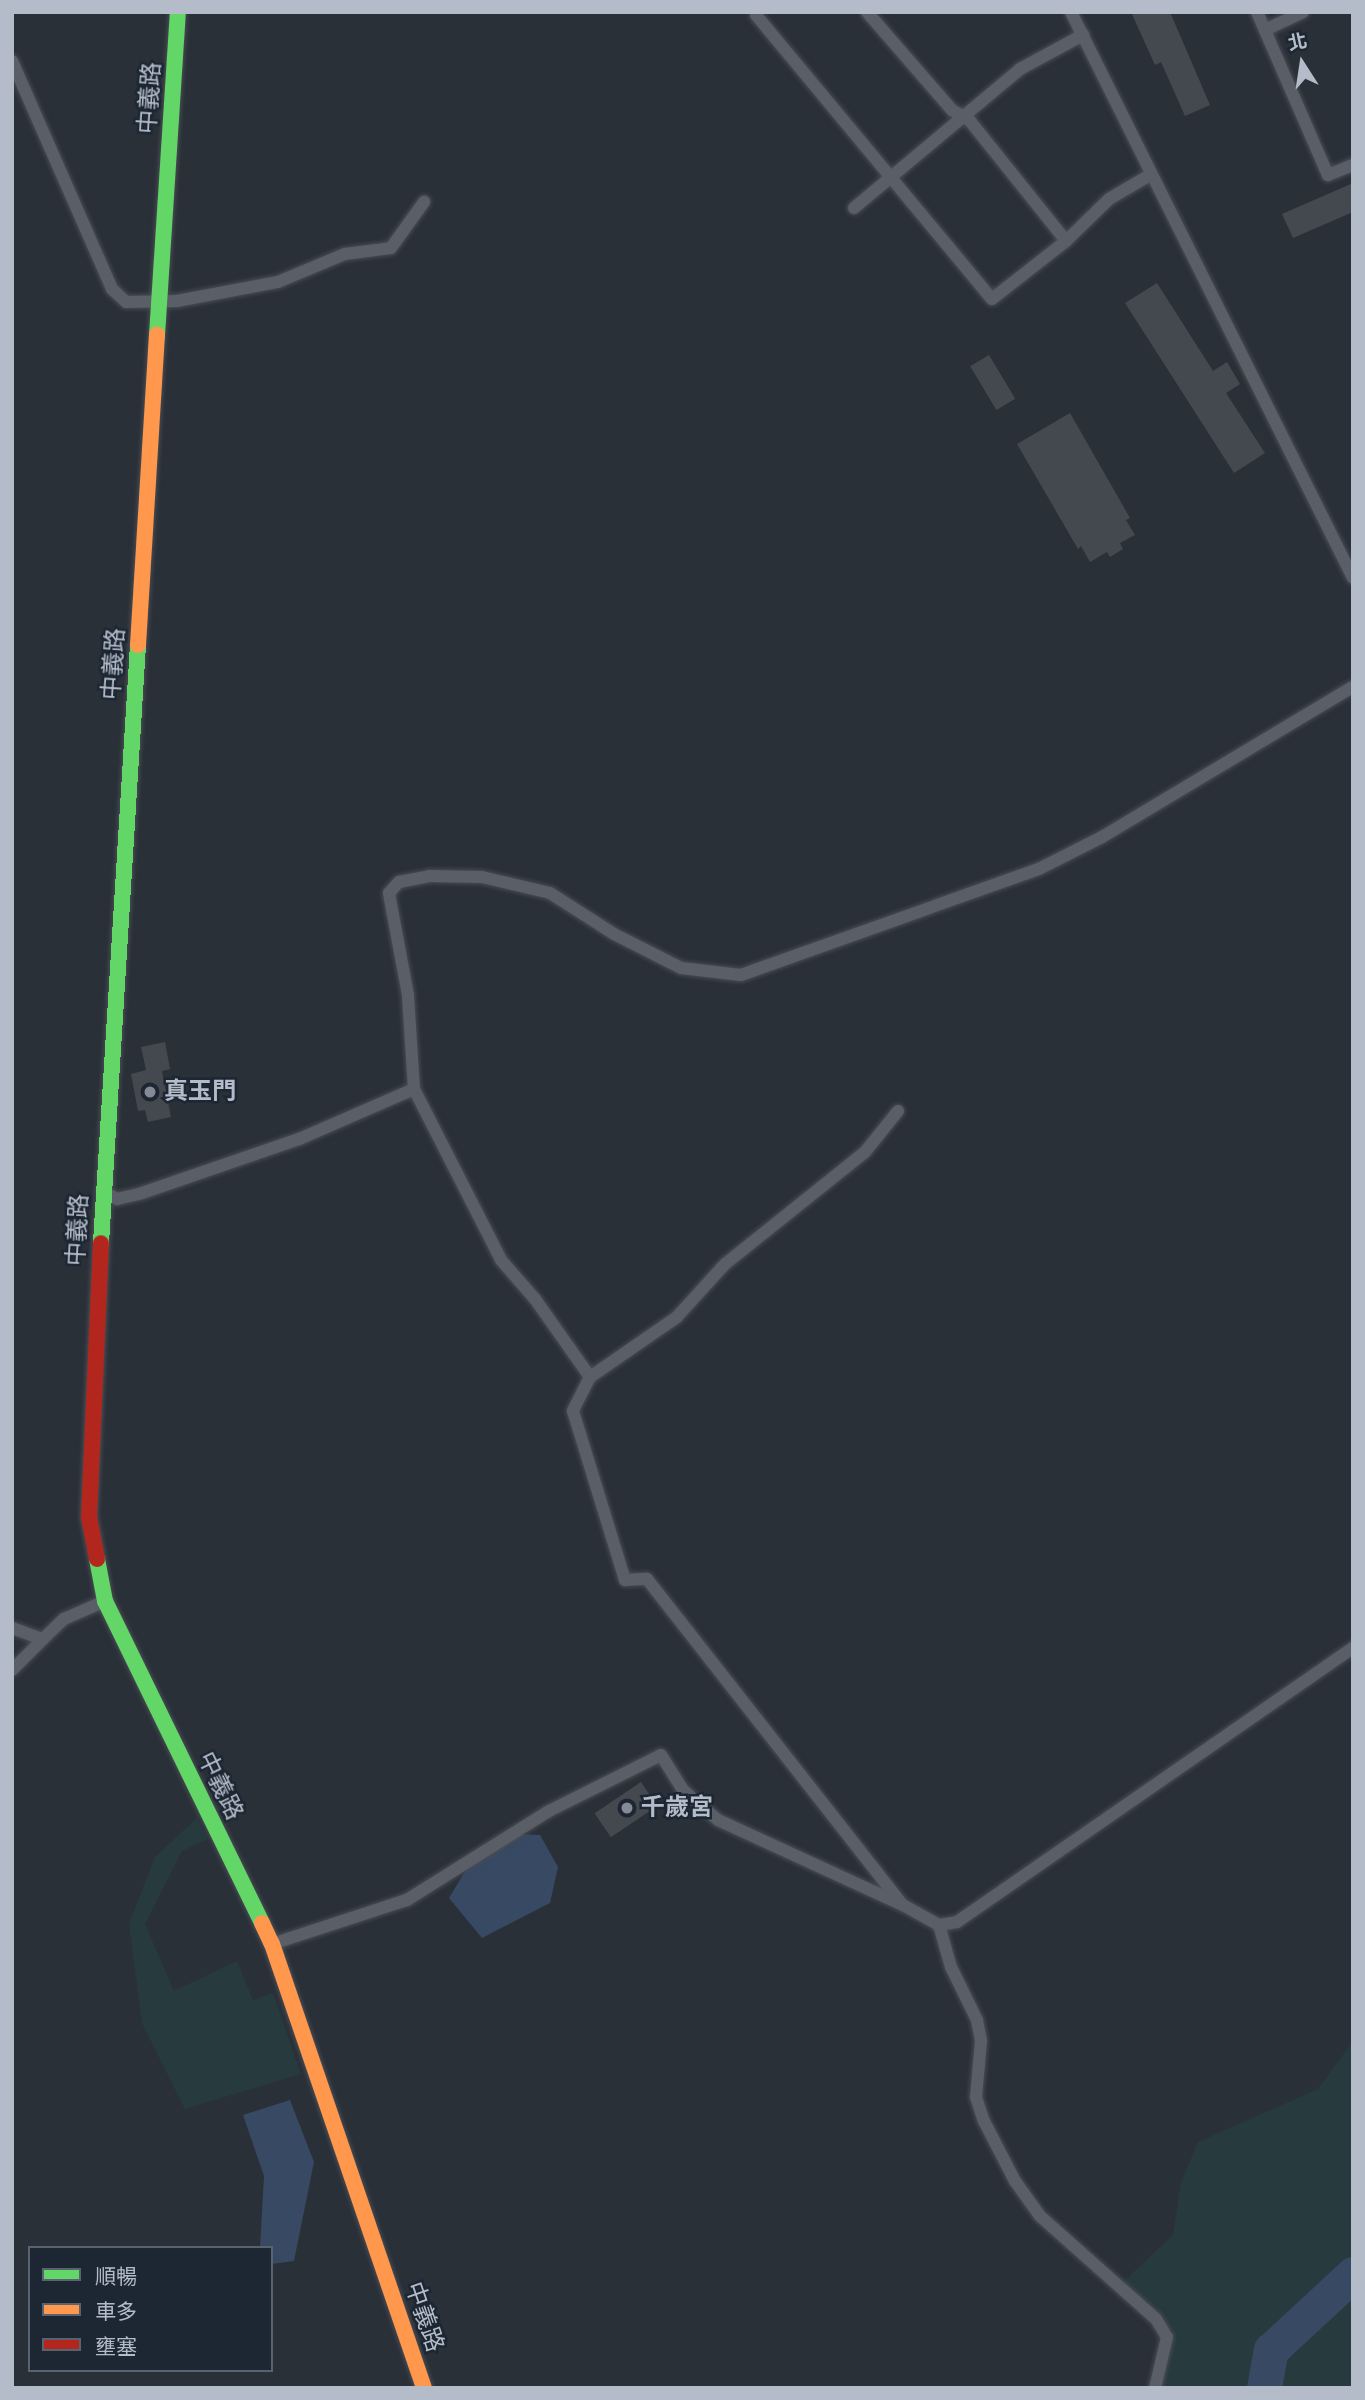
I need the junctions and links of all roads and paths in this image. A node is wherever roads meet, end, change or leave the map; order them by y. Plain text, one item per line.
1 (178, 12) edge
2 (867, 12) edge
3 (1071, 12) edge
4 (1257, 12) edge
5 (1303, 12) edge
6 (756, 15) dead end
7 (1265, 30) junction
8 (1083, 35) junction
9 (12, 61) edge
10 (961, 117) junction
11 (1353, 165) edge
12 (1150, 175) junction
13 (890, 176) junction
14 (424, 202) dead end
15 (854, 208) dead end
16 (1066, 241) junction
17 (160, 302) junction
18 (1353, 578) edge
19 (1353, 687) edge
20 (414, 1090) junction
21 (898, 1111) dead end
22 (103, 1191) junction
23 (590, 1377) junction
24 (105, 1601) junction
25 (12, 1628) edge
26 (43, 1639) junction
27 (1353, 1648) edge
28 (12, 1670) edge
29 (903, 1905) junction
30 (939, 1925) junction
31 (272, 1944) junction
32 (424, 2388) edge
33 (1155, 2388) edge

1 - 17 street, 中義路
2 - 10 lane
3 - 8 lane
4 - 7 lane
5 - 7 lane
6 - 13 lane
7 - 11 lane
8 - 10 lane
8 - 12 lane
9 - 17 lane
10 - 13 lane
10 - 16 lane
12 - 16 lane
12 - 18 lane
13 - 15 lane
13 - 16 lane
14 - 17 lane
17 - 22 street, 中義路
19 - 20 lane
20 - 22 lane
20 - 23 lane
21 - 23 lane
22 - 24 street, 中義路
23 - 29 lane
24 - 26 lane
24 - 31 street, 中義路
25 - 26 lane
26 - 28 lane
27 - 30 lane
29 - 30 lane
29 - 31 lane
30 - 33 lane
31 - 32 street, 中義路

